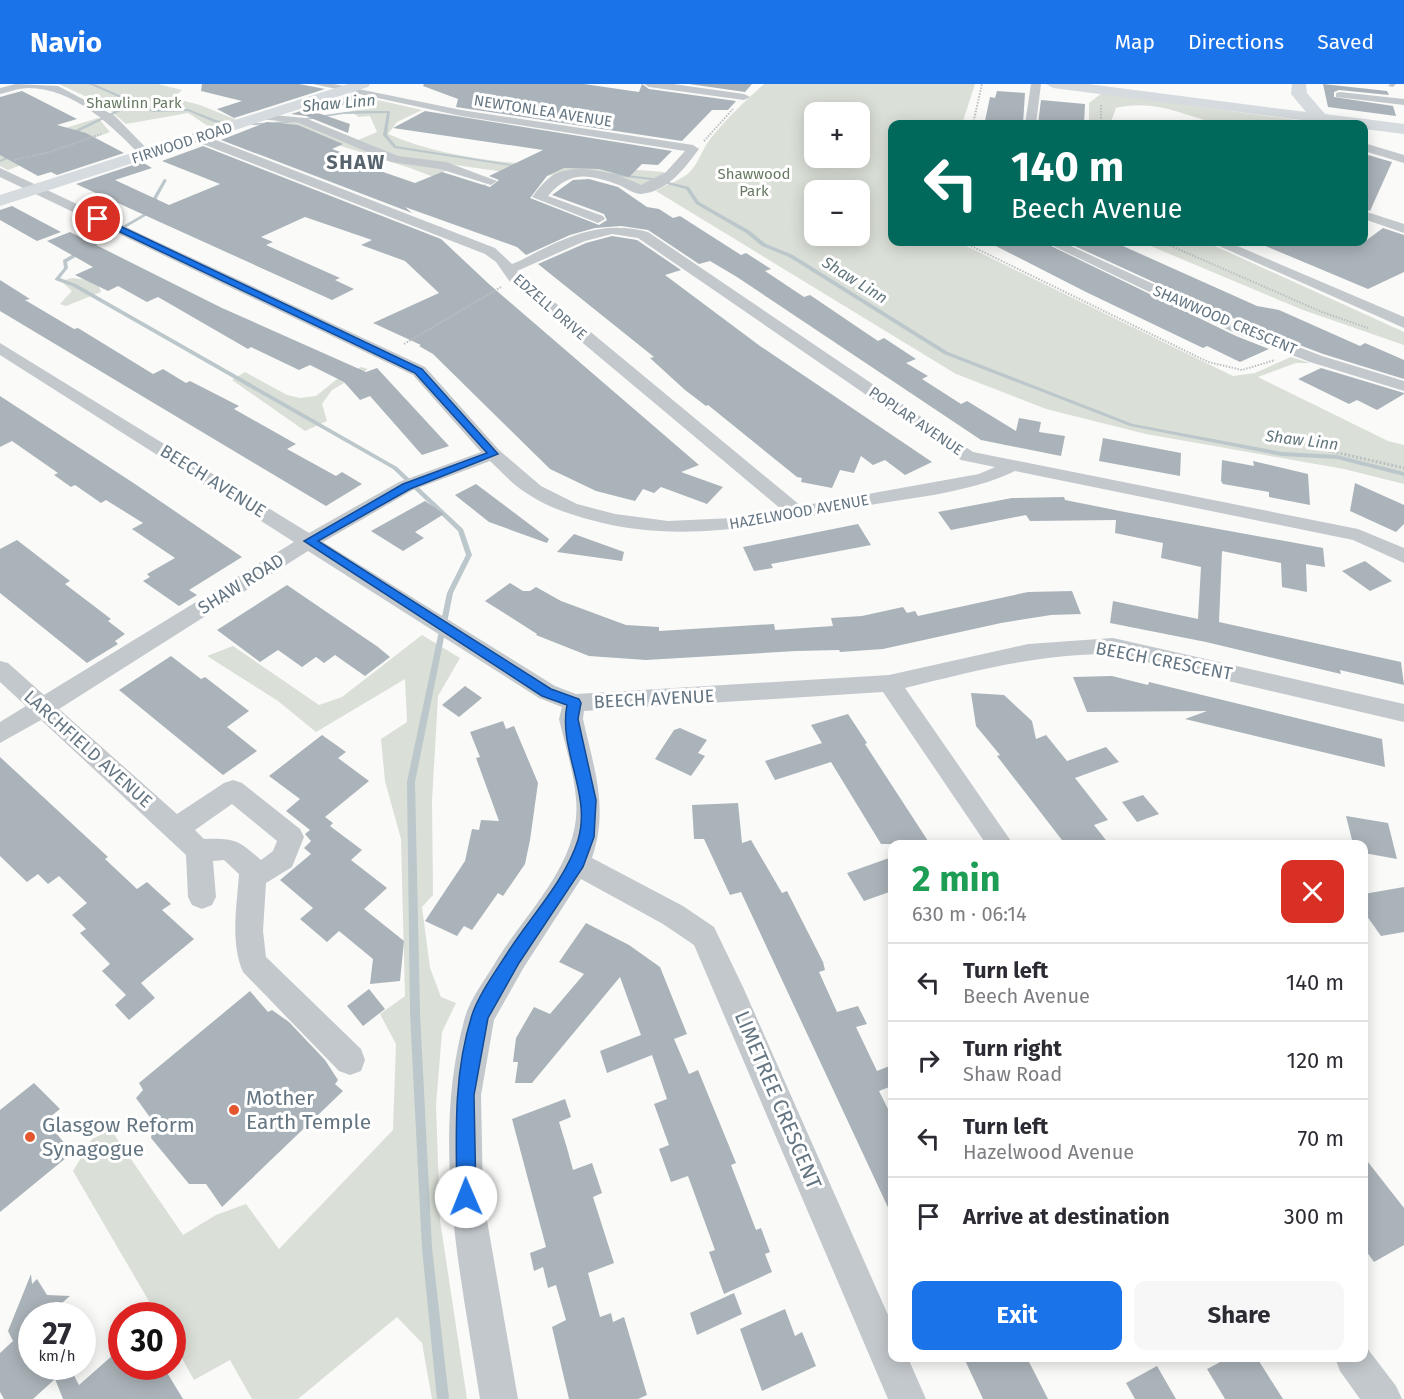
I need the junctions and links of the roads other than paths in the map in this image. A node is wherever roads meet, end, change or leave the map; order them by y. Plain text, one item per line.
1 (318, 84) edge
2 (363, 84) edge
3 (649, 84) edge
4 (1036, 84) edge
5 (1053, 84) edge
6 (1299, 84) edge
7 (345, 90) junction
8 (0, 91) edge
9 (1340, 95) dead end
10 (744, 97) road end
11 (1403, 103) edge
12 (263, 117) junction
13 (1320, 118) junction
14 (1031, 120) edge
15 (1335, 120) edge
16 (1368, 124) edge
17 (1404, 129) edge
18 (199, 138) junction
19 (1368, 148) edge
20 (146, 154) junction
21 (1404, 159) edge
22 (3, 167) edge
23 (491, 181) dead end
24 (36, 190) junction
25 (0, 201) edge
26 (1368, 216) edge
27 (598, 219) dead end
28 (1404, 229) edge
29 (1061, 246) edge
30 (1226, 246) edge
31 (511, 274) junction
32 (1404, 323) edge
33 (0, 348) edge
34 (1404, 386) edge
35 (493, 454) junction
36 (1012, 466) junction
37 (798, 513) junction
38 (310, 541) junction
39 (1404, 556) edge
40 (0, 669) edge
41 (889, 683) junction
42 (574, 703) junction
43 (43, 707) junction
44 (1404, 713) edge
45 (0, 734) edge
46 (176, 829) junction
47 (997, 840) edge
48 (199, 850) junction
49 (577, 863) junction
50 (252, 877) junction
51 (202, 897) dead end
52 (350, 1060) dead end
53 (888, 1355) edge
54 (891, 1362) edge
55 (1356, 1362) edge
56 (499, 1399) edge
57 (907, 1399) edge
58 (1383, 1399) edge

1 - 7 street, NEWTONLEA AVENUE
2 - 7 street, FIRWOOD ROAD
3 - 10 street
4 - 14 street
5 - 13 street
6 - 13 street
7 - 12 street, FIRWOOD ROAD
7 - 27 street, NEWTONLEA AVENUE
8 - 20 street
9 - 11 street
12 - 18 street, FIRWOOD ROAD
12 - 23 street
13 - 15 street
16 - 17 street
18 - 20 street, FIRWOOD ROAD
18 - 31 street, EDZELL DRIVE
19 - 21 street
20 - 24 street, FIRWOOD ROAD
22 - 24 street, HAZELWOOD AVENUE
24 - 25 street, FIRWOOD ROAD
24 - 35 street, HAZELWOOD AVENUE
26 - 28 street
29 - 34 street, SHAWWOOD CRESCENT
30 - 32 street
31 - 36 street, POPLAR AVENUE
31 - 37 street, EDZELL DRIVE
33 - 38 street, BEECH AVENUE
35 - 37 street, HAZELWOOD AVENUE
35 - 38 street, SHAW ROAD
36 - 37 street, HAZELWOOD AVENUE
36 - 39 street, POPLAR AVENUE
38 - 42 street, BEECH AVENUE
38 - 43 street, SHAW ROAD
40 - 43 street, LARCHFIELD AVENUE
41 - 42 street, BEECH AVENUE
41 - 44 street, BEECH CRESCENT
41 - 47 street
42 - 49 street
43 - 45 street, SHAW ROAD
43 - 46 street, LARCHFIELD AVENUE
46 - 48 street, LARCHFIELD AVENUE
46 - 50 street
48 - 50 street
48 - 51 street
49 - 53 street, LIMETREE CRESCENT
49 - 56 street
50 - 52 street
54 - 57 street, LIMETREE CRESCENT
55 - 58 street

